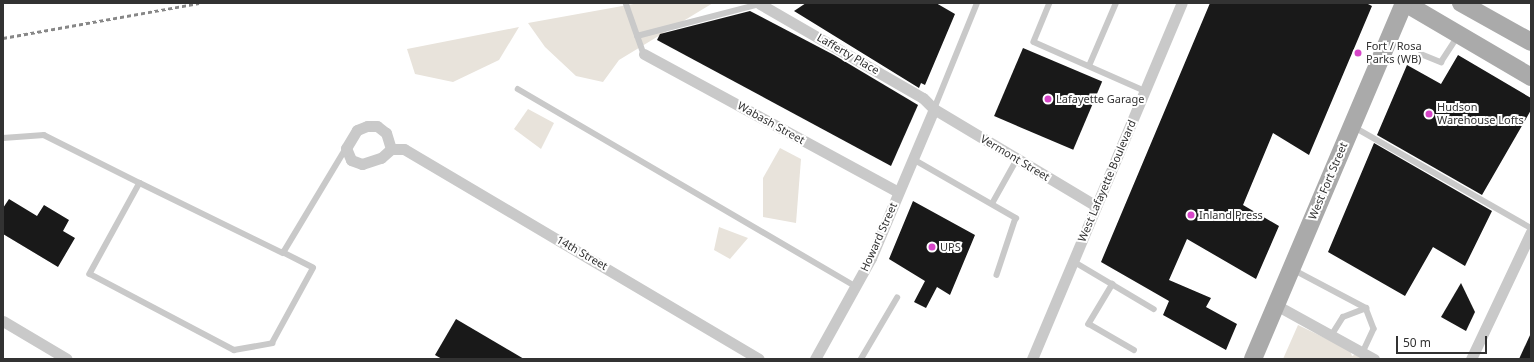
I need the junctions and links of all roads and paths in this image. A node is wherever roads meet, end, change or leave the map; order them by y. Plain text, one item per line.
1 (626, 3) edge
2 (977, 3) edge
3 (1050, 3) edge
4 (1116, 3) edge
5 (1182, 3) edge
6 (1404, 3) edge
7 (1461, 3) edge
8 (760, 4) edge
9 (1501, 24) junction
10 (1458, 35) junction
11 (637, 36) junction
12 (1531, 42) edge
13 (1487, 51) junction
14 (644, 54) joint
15 (1421, 54) dead end
16 (1089, 66) junction
17 (1531, 77) edge
18 (518, 89) dead end
19 (1145, 91) junction
20 (934, 110) junction
21 (1352, 126) junction
22 (3, 138) edge
23 (346, 148) junction
24 (391, 149) junction
25 (912, 159) junction
26 (1017, 159) junction
27 (140, 183) junction
28 (898, 192) junction
29 (993, 202) junction
30 (1096, 206) junction
31 (1531, 228) edge
32 (1531, 232) edge
33 (283, 253) junction
34 (1073, 261) junction
35 (1291, 269) junction
36 (997, 275) dead end
37 (1112, 284) junction
38 (856, 287) junction
39 (897, 298) dead end
40 (1276, 305) junction
41 (1366, 308) junction
42 (1154, 309) dead end
43 (3, 321) edge
44 (1331, 336) junction
45 (1134, 350) dead end
46 (1363, 353) junction
47 (67, 359) edge
48 (759, 359) edge
49 (815, 359) edge
50 (861, 359) edge
51 (1032, 359) edge
52 (1253, 359) edge
53 (1374, 359) edge
54 (1471, 359) edge

1 - 11 lane
2 - 20 lane
3 - 16 lane
4 - 16 lane
5 - 19 street, West Lafayette Boulevard
6 - 10 main road
6 - 21 main road, West Fort Street
7 - 9 main road
8 - 11 lane
8 - 20 street, Lafferty Place
9 - 12 main road
9 - 13 main road
10 - 13 main road
10 - 15 lane
11 - 14 lane
13 - 17 main road
14 - 28 street, Wabash Street
16 - 19 lane
18 - 38 lane
19 - 30 street, West Lafayette Boulevard
20 - 25 street, Howard Street
20 - 26 street, Vermont Street
21 - 31 lane
21 - 35 main road, West Fort Street
22 - 27 lane
23 - 24 street
23 - 24 street
23 - 33 lane
24 - 48 street, 14th Street
25 - 28 street, Howard Street
25 - 29 lane
26 - 29 lane
26 - 30 street, Vermont Street
27 - 33 lane
27 - 33 lane
28 - 38 street, Howard Street
29 - 36 lane
30 - 34 street, West Lafayette Boulevard
32 - 54 street
34 - 37 lane
34 - 51 street, West Lafayette Boulevard
35 - 40 main road, West Fort Street
35 - 41 lane
37 - 42 lane
37 - 45 lane
38 - 49 street, Howard Street
39 - 50 lane
40 - 44 street
40 - 52 main road, West Fort Street
41 - 44 lane
41 - 46 lane
43 - 47 street
44 - 46 street
46 - 53 street

